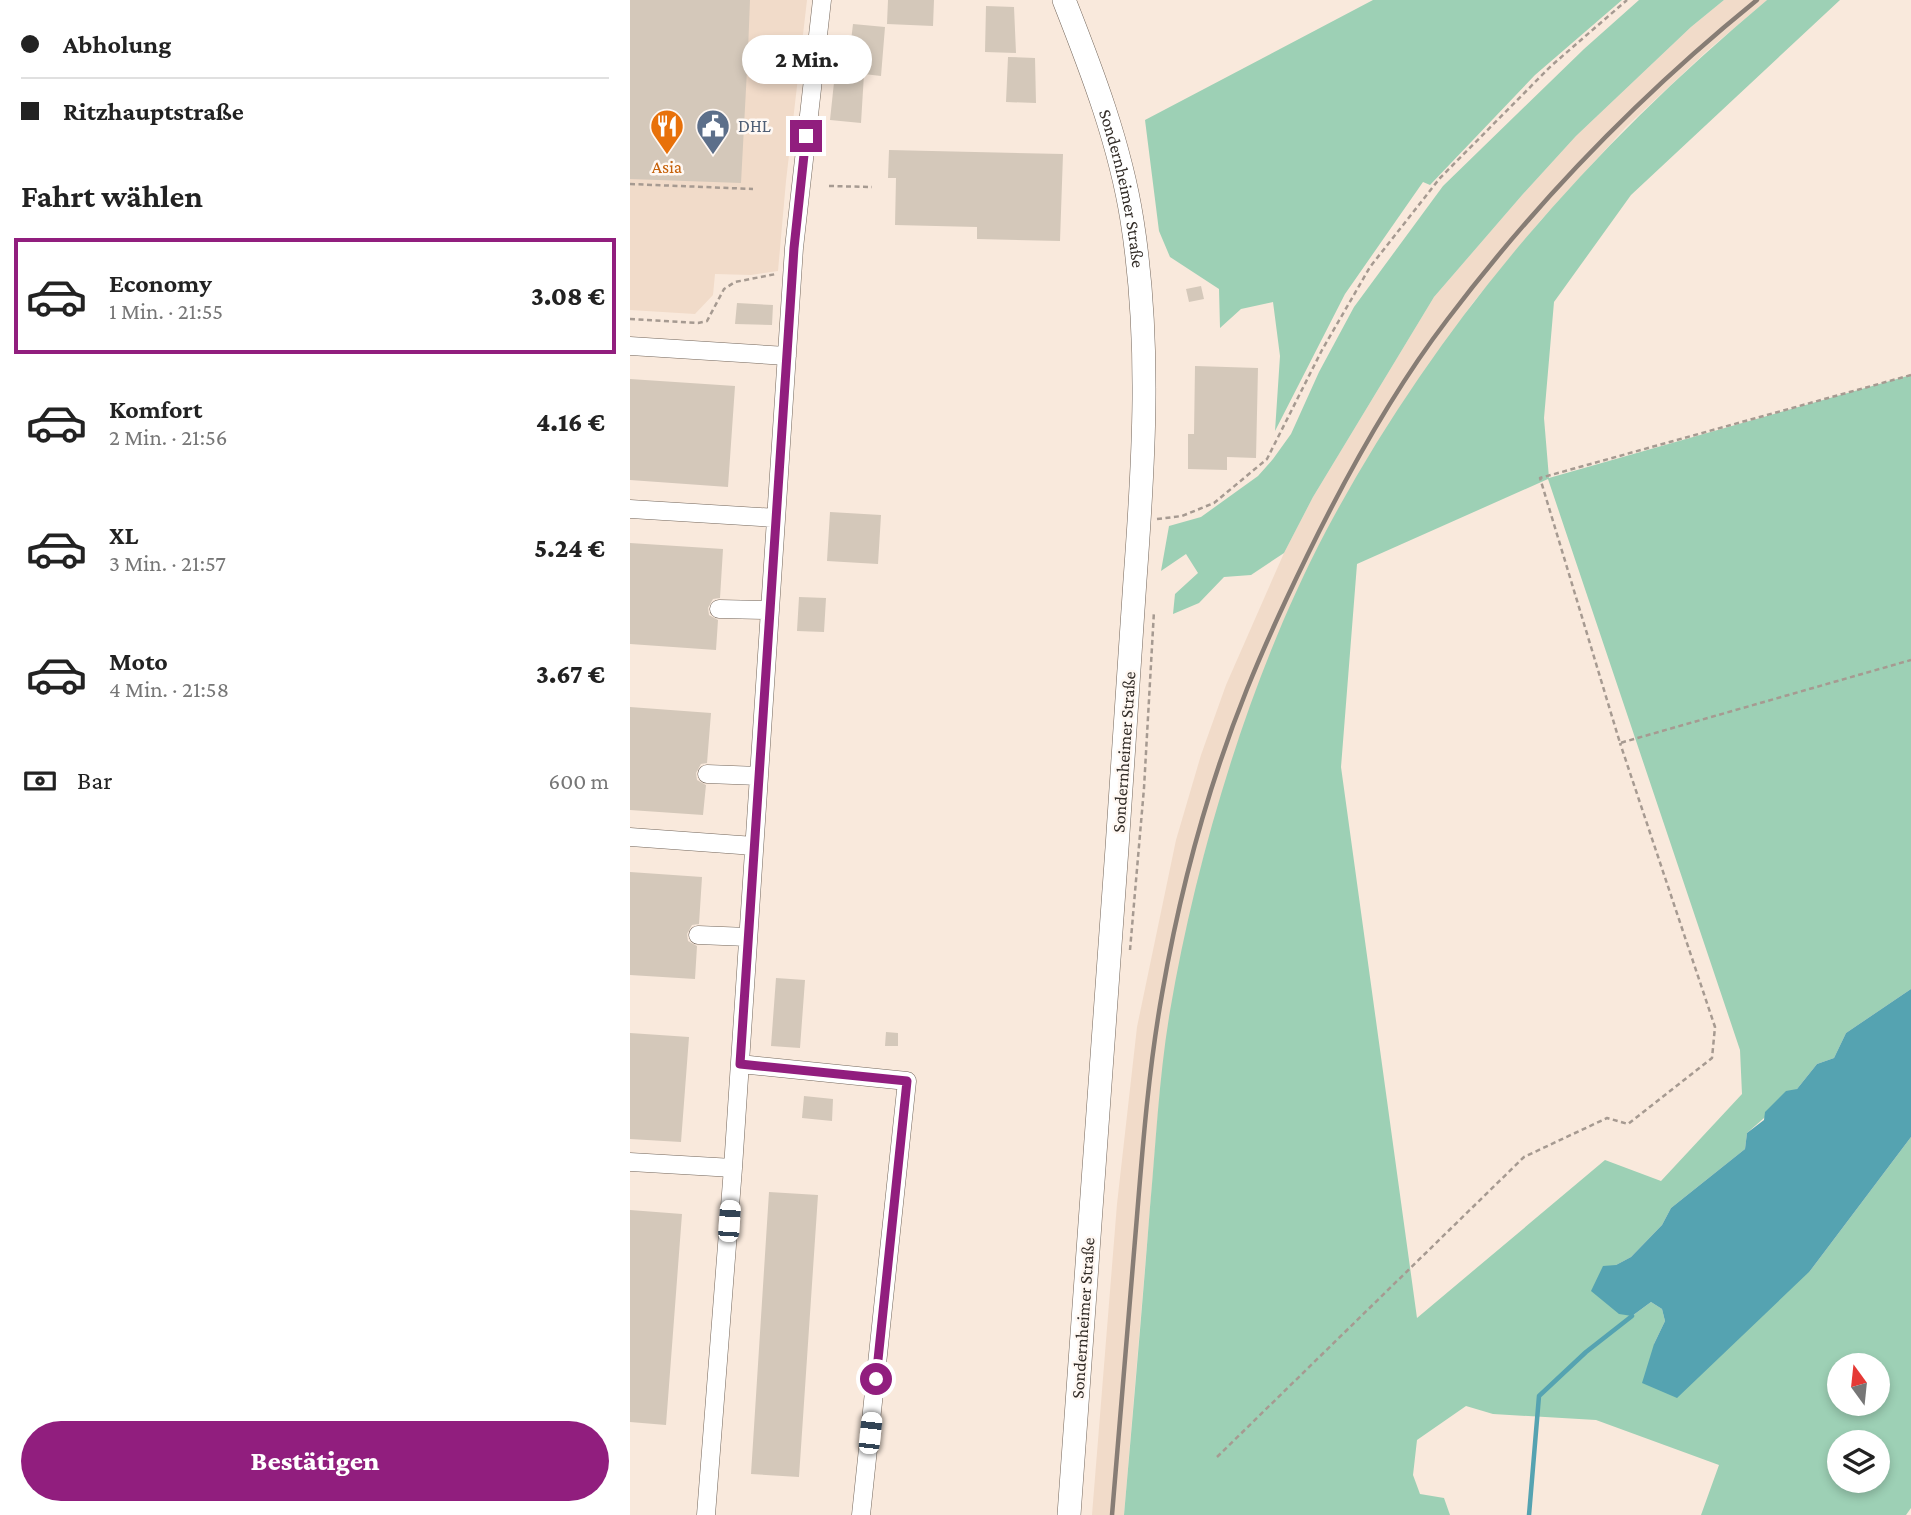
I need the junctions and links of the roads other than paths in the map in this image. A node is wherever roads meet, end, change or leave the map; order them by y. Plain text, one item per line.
1 (822, 0) edge
2 (1064, 0) edge
3 (630, 346) edge
4 (787, 356) junction
5 (630, 509) edge
6 (776, 518) junction
7 (719, 609) dead end
8 (770, 610) junction
9 (706, 774) dead end
10 (759, 776) junction
11 (630, 837) edge
12 (754, 846) junction
13 (698, 935) dead end
14 (748, 937) junction
15 (740, 1064) junction
16 (630, 1162) edge
17 (733, 1168) junction
18 (706, 1515) edge
19 (861, 1515) edge
20 (1069, 1515) edge

1 - 4 street
2 - 20 main road, Sondernheimer Straße
3 - 4 street
4 - 6 street
5 - 6 street
6 - 8 street
7 - 8 street
8 - 10 street
9 - 10 street
10 - 12 street
11 - 12 street
12 - 14 street
13 - 14 street
14 - 15 street
15 - 17 street
15 - 19 street
16 - 17 street
17 - 18 street

